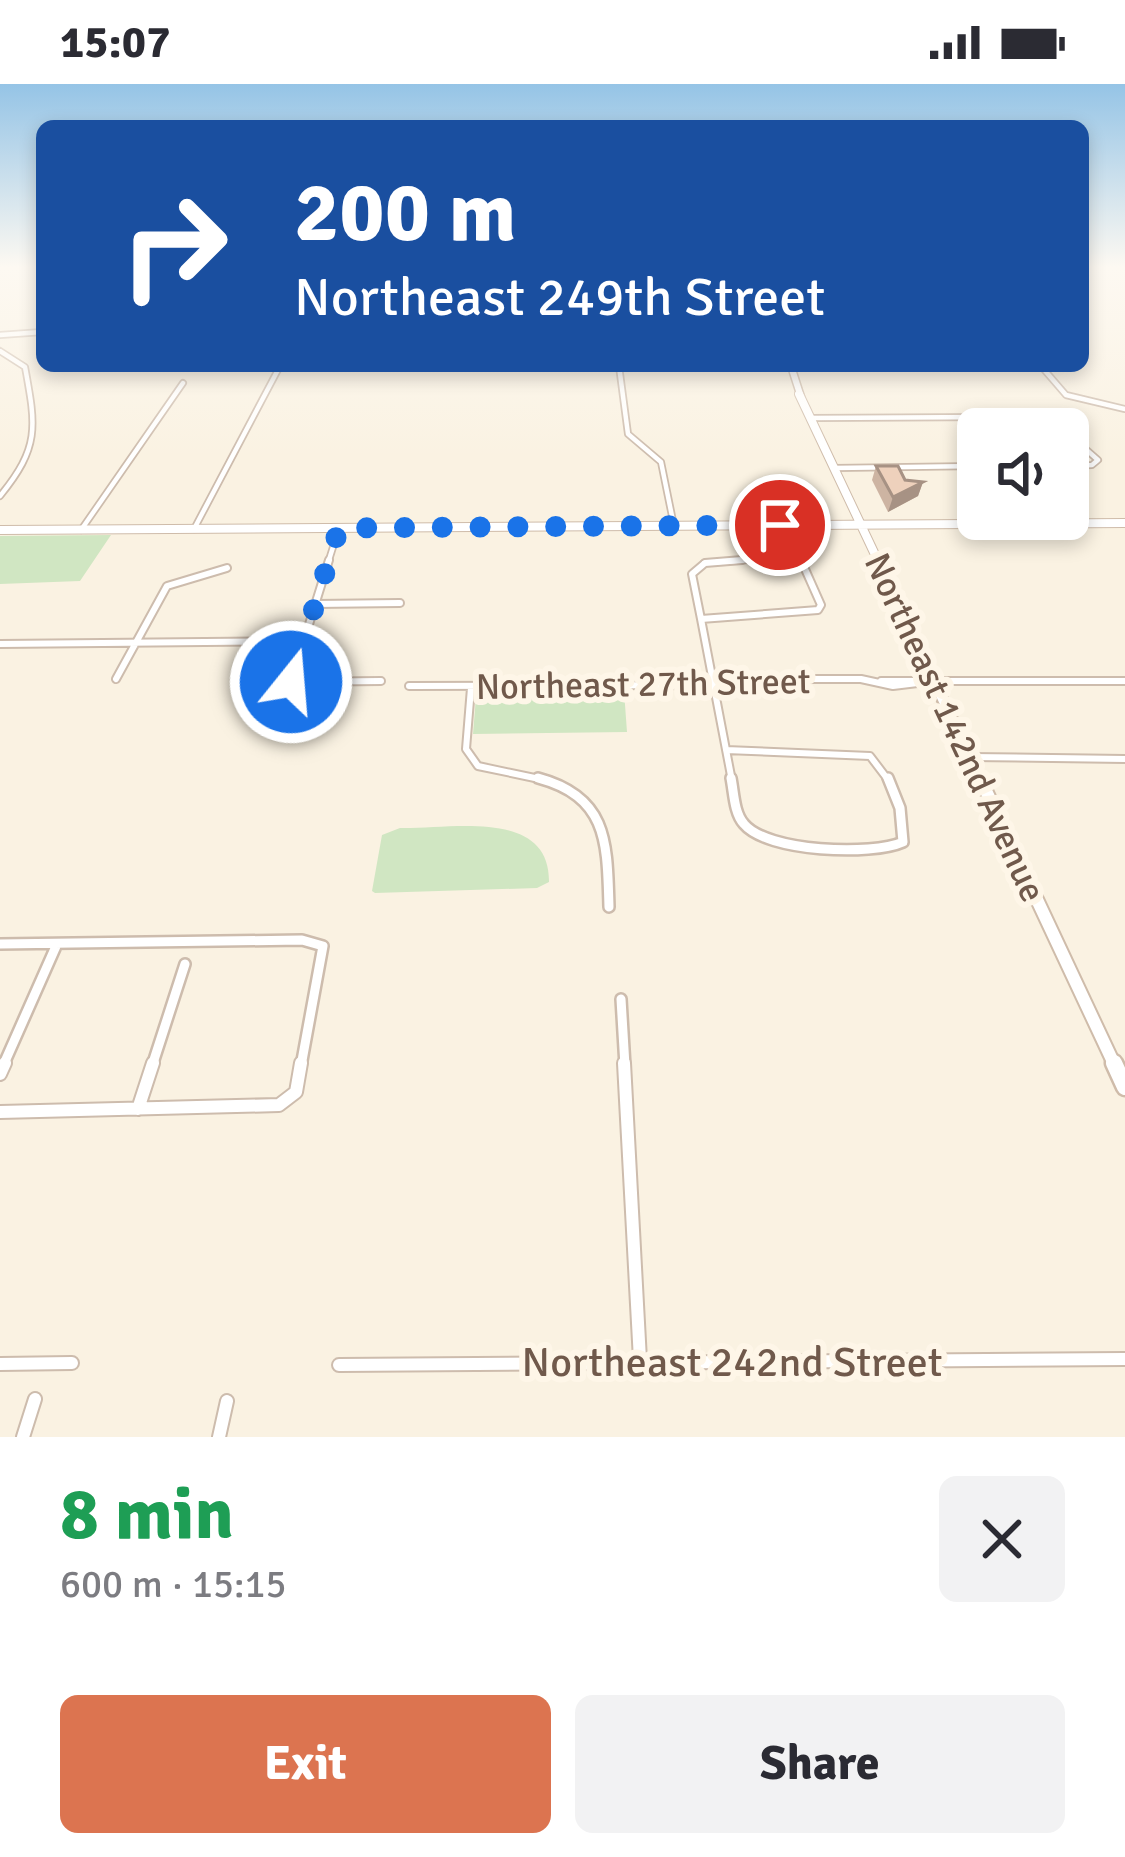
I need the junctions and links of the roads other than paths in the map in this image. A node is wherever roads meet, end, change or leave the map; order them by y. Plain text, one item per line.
1 (36, 332) edge
2 (0, 335) edge
3 (3, 352) edge
4 (277, 372) edge
5 (621, 372) edge
6 (793, 372) edge
7 (1046, 372) edge
8 (183, 383) dead end
9 (1125, 409) edge
10 (957, 417) edge
11 (812, 418) junction
12 (957, 466) edge
13 (835, 468) junction
14 (0, 496) edge
15 (1125, 523) edge
16 (740, 525) junction
17 (860, 525) junction
18 (674, 526) junction
19 (339, 528) junction
20 (194, 529) junction
21 (0, 530) edge
22 (81, 530) junction
23 (750, 560) junction
24 (227, 568) dead end
25 (400, 603) dead end
26 (315, 604) junction
27 (700, 619) junction
28 (303, 641) junction
29 (135, 643) junction
30 (0, 644) edge
31 (116, 679) dead end
32 (381, 681) dead end
33 (934, 681) junction
34 (1125, 681) edge
35 (714, 685) junction
36 (409, 686) dead end
37 (471, 688) junction
38 (726, 750) junction
39 (970, 757) junction
40 (1125, 759) edge
41 (609, 908) dead end
42 (0, 944) edge
43 (57, 944) junction
44 (185, 964) dead end
45 (621, 999) dead end
46 (0, 1074) edge
47 (1125, 1087) edge
48 (138, 1109) junction
49 (0, 1112) edge
50 (1125, 1359) edge
51 (640, 1360) junction
52 (72, 1363) dead end
53 (0, 1364) edge
54 (339, 1365) dead end
55 (35, 1399) dead end
56 (226, 1401) dead end
57 (22, 1437) edge
58 (219, 1437) edge

1 - 2 street
3 - 14 street
4 - 20 street
5 - 18 street
6 - 11 street, Northeast 142nd Avenue
7 - 9 street
8 - 22 street
10 - 11 street
11 - 13 street, Northeast 142nd Avenue
12 - 13 street
13 - 17 street, Northeast 142nd Avenue
15 - 17 street
16 - 17 street
16 - 18 street
16 - 23 street
17 - 33 street, Northeast 142nd Avenue
18 - 19 street
19 - 20 street
19 - 26 street
20 - 22 street
21 - 22 street
23 - 27 street
23 - 27 street
24 - 29 street
25 - 26 street
26 - 28 street
27 - 35 street
28 - 29 street
28 - 32 street
29 - 30 street
29 - 31 street
33 - 34 street, Northeast 27th Street
33 - 35 street, Northeast 27th Street
33 - 39 street, Northeast 142nd Avenue
35 - 37 street, Northeast 27th Street
35 - 38 street
36 - 37 street, Northeast 27th Street
37 - 41 street
38 - 38 street
39 - 40 street
39 - 47 street, Northeast 142nd Avenue
42 - 43 street
43 - 46 street
43 - 48 street
44 - 48 street
45 - 51 street
48 - 49 street
50 - 51 street, Northeast 242nd Street
51 - 54 street, Northeast 242nd Street
52 - 53 street
55 - 57 street
56 - 58 street

